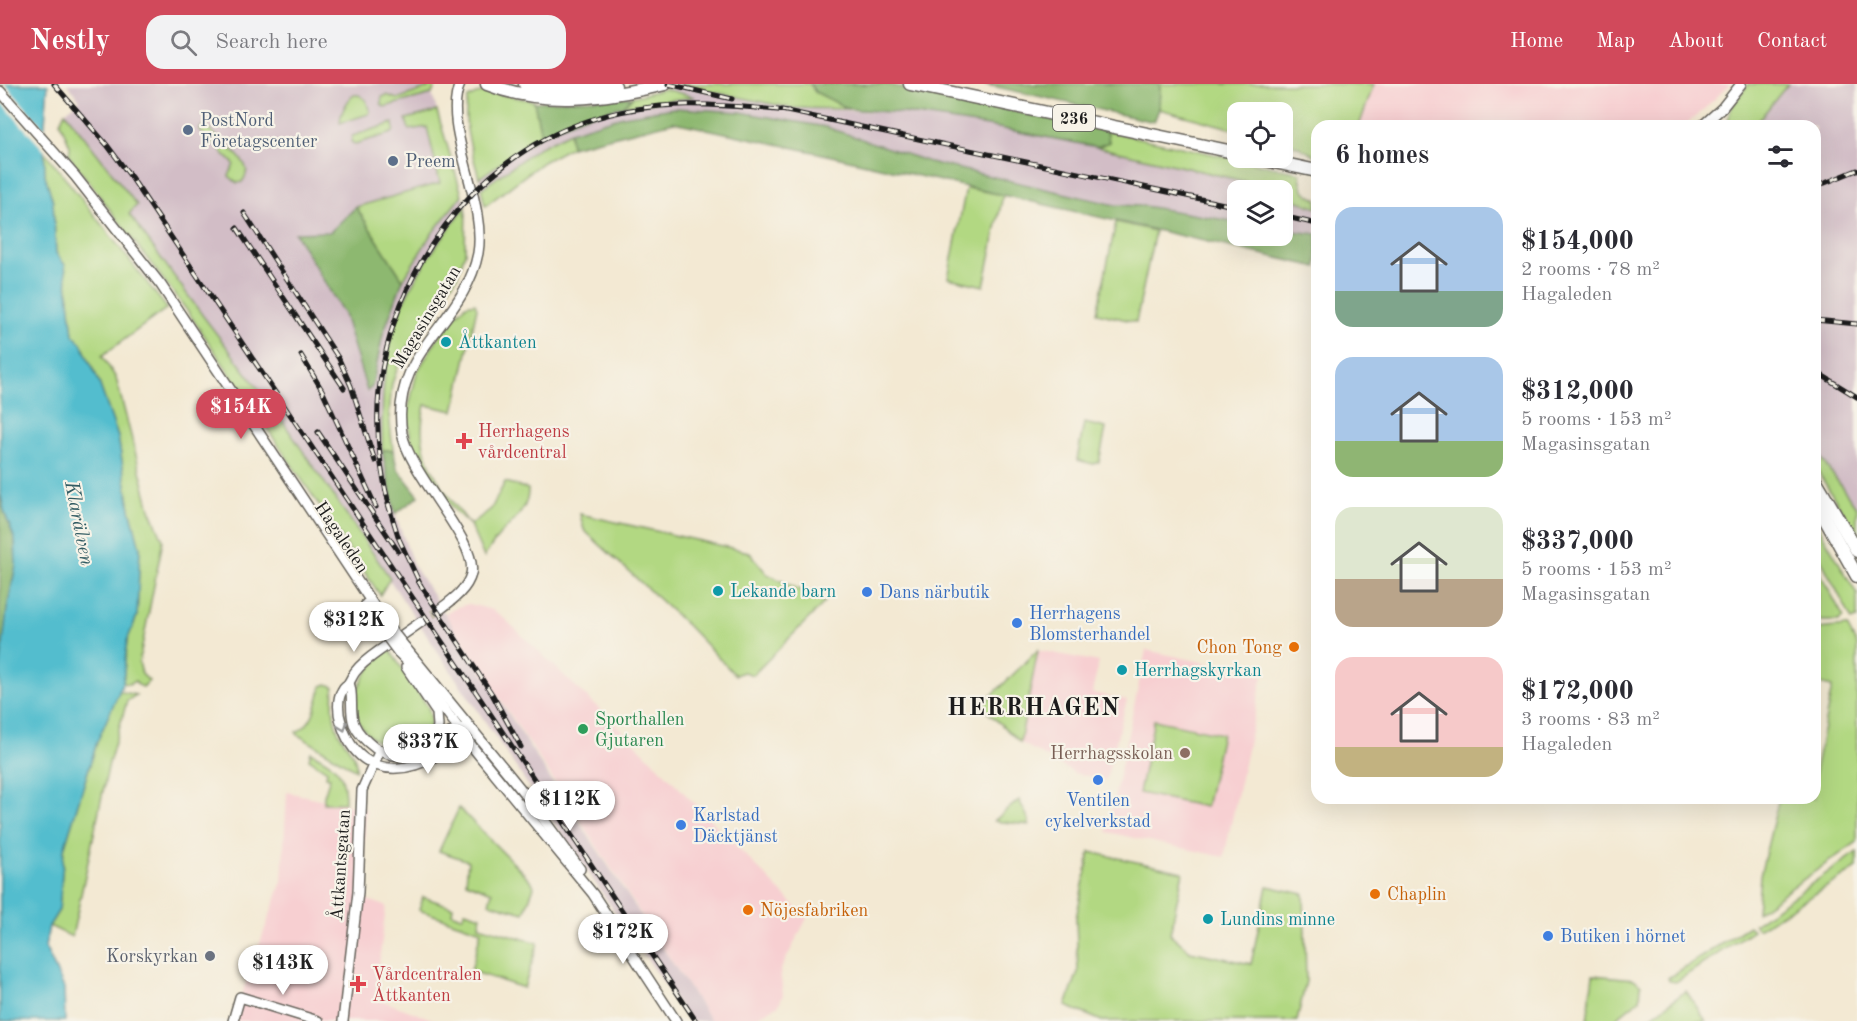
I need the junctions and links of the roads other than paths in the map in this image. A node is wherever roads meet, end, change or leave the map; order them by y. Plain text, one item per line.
1 (460, 84) edge
2 (487, 84) edge
3 (525, 84) edge
4 (631, 84) edge
5 (664, 84) edge
6 (910, 84) edge
7 (947, 84) edge
8 (1741, 84) edge
9 (0, 91) edge
10 (1709, 120) edge
11 (1227, 145) edge
12 (1227, 151) edge
13 (1293, 159) edge
14 (1311, 163) edge
15 (1293, 166) edge
16 (1311, 170) edge
17 (1821, 489) edge
18 (1821, 512) edge
19 (1857, 551) edge
20 (1857, 576) edge
21 (439, 610) tunnel mouth
22 (421, 622) tunnel mouth
23 (401, 636) dead end
24 (386, 646) dead end
25 (401, 649) junction
26 (349, 683) junction
27 (464, 730) junction
28 (434, 743) junction
29 (450, 748) junction
30 (474, 749) junction
31 (380, 750) junction
32 (374, 763) junction
33 (593, 894) junction
34 (233, 1021) edge
35 (318, 1021) edge
36 (343, 1021) edge
37 (676, 1021) edge

1 - 21 street, Magasinsgatan
2 - 5 main road
3 - 4 main road
6 - 12 main road, 236
7 - 11 main road, 236
8 - 10 street
9 - 25 street, Hagaleden, bridge
13 - 14 main road
15 - 16 main road
17 - 19 main road
18 - 20 main road
22 - 23 street
24 - 26 street
25 - 27 street, Hagaleden
25 - 28 street
26 - 31 street
26 -> 32 street
27 - 28 street
27 - 29 street
27 - 30 street, Hagaleden
27 - 33 street, Hagaleden
28 - 31 street
29 - 30 street
29 - 32 street
30 - 33 street, Hagaleden
31 - 32 street, Åttkantsgatan
32 - 36 street, Åttkantsgatan
33 - 37 street, Hagaleden
34 - 35 street

